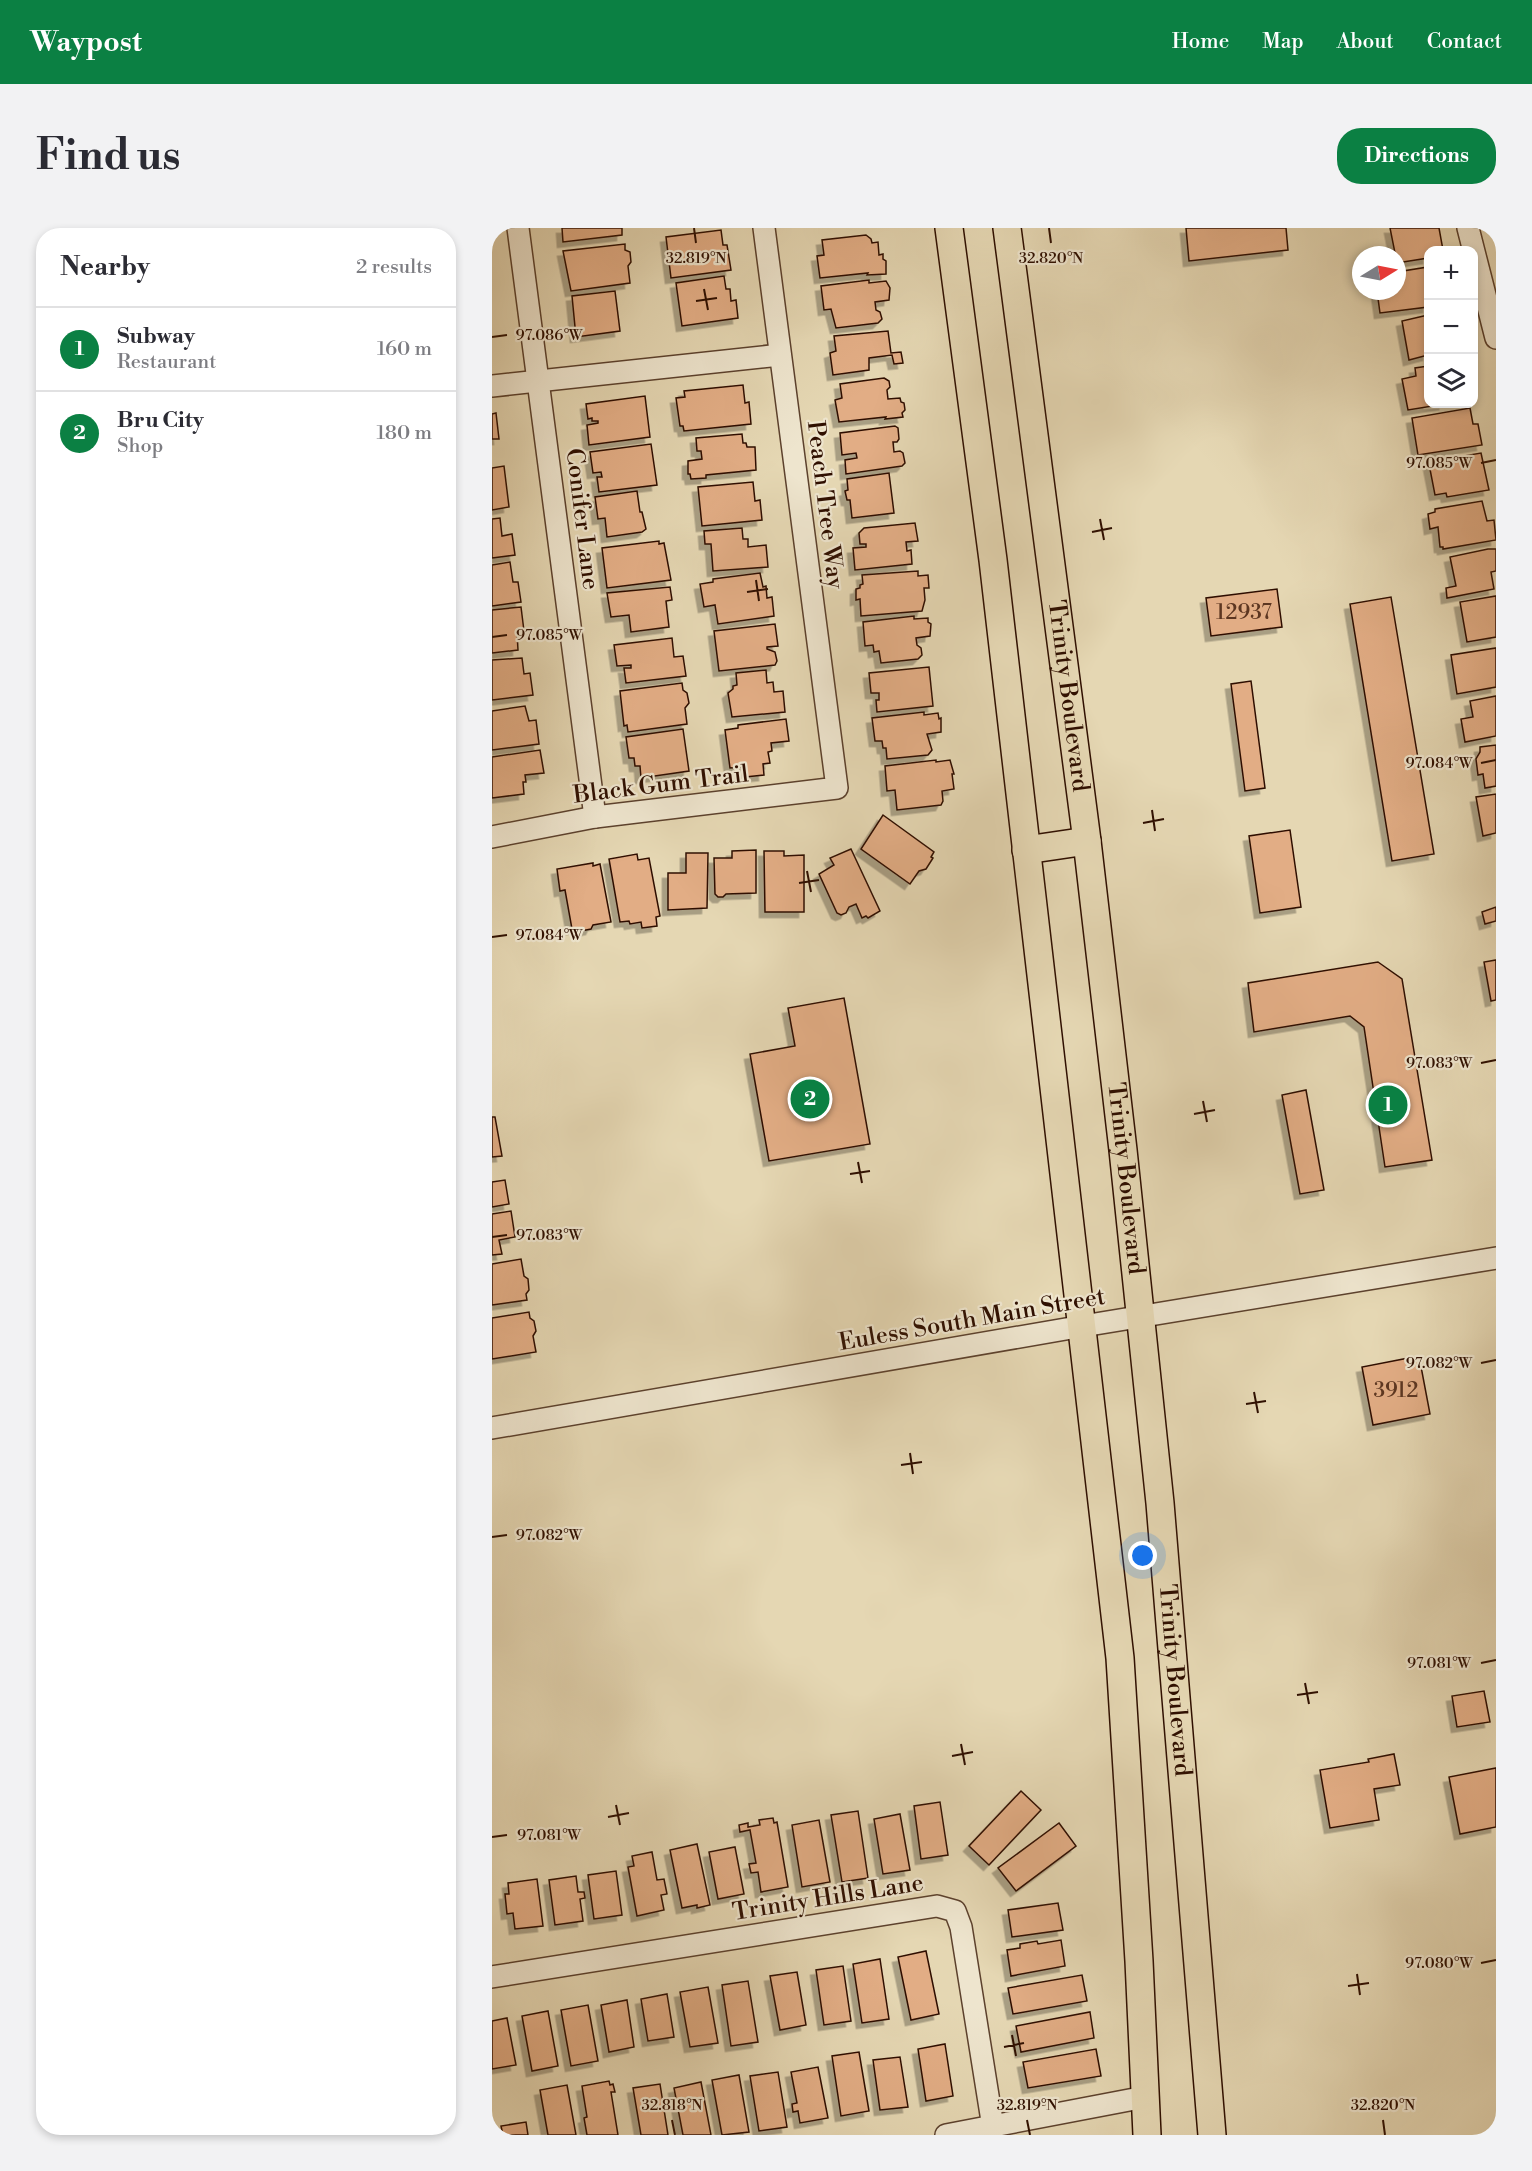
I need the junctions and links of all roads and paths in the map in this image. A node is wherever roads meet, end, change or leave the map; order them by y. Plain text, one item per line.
1 (518, 228) edge
2 (764, 228) edge
3 (949, 228) edge
4 (1008, 228) edge
5 (1468, 228) edge
6 (1496, 338) edge
7 (780, 355) junction
8 (538, 380) junction
9 (492, 386) edge
10 (837, 788) joint
11 (595, 817) junction
12 (492, 837) edge
13 (1087, 841) junction
14 (1026, 850) junction
15 (1496, 1258) edge
16 (1140, 1317) junction
17 (1083, 1326) junction
18 (492, 1428) edge
19 (492, 1977) edge
20 (1145, 2097) junction
21 (993, 2127) junction
22 (946, 2135) edge
23 (1147, 2135) edge
24 (1212, 2135) edge

1 - 8 street, Conifer Lane
2 - 7 street, Peach Tree Way
3 - 14 main road
4 - 13 main road, Trinity Boulevard
5 - 6 street
7 - 8 street
7 - 10 street, Peach Tree Way
8 - 9 street
8 - 11 street, Conifer Lane
10 - 11 street, Black Gum Trail
11 - 12 street, Black Gum Trail
13 - 14 main road
13 - 16 main road, Trinity Boulevard
14 - 17 main road
15 - 16 street, Euless South Main Street
16 - 17 street, Euless South Main Street
16 - 24 main road, Trinity Boulevard
17 - 18 street, Euless South Main Street
17 - 20 main road
19 - 21 street, Trinity Hills Lane
20 - 21 street
20 - 23 main road
21 - 22 street

